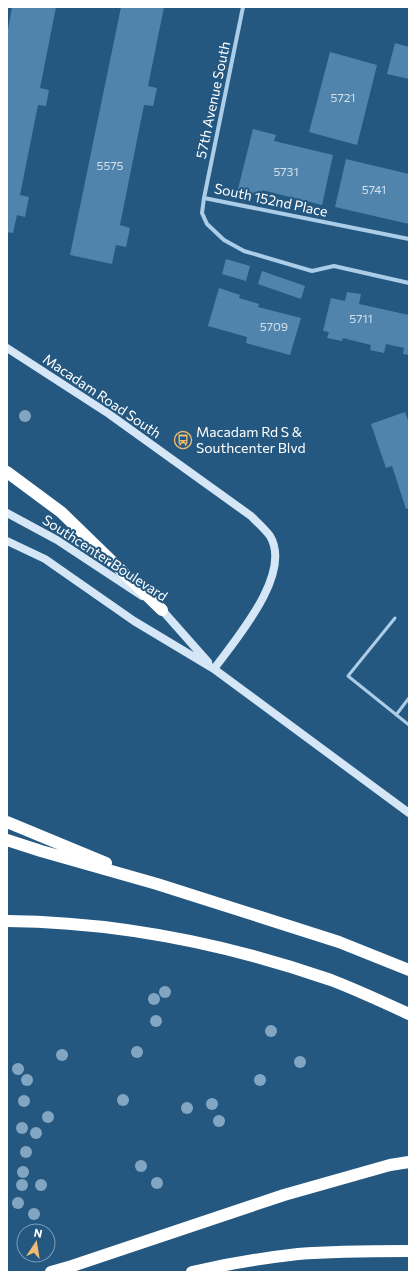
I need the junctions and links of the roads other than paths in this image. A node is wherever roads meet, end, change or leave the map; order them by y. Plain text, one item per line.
1 (243, 7) edge
2 (204, 198) junction
3 (409, 240) edge
4 (409, 283) edge
5 (7, 348) edge
6 (7, 472) edge
7 (7, 513) edge
8 (7, 541) edge
9 (162, 610) junction
10 (394, 618) dead end
11 (214, 669) junction
12 (409, 698) edge
13 (396, 715) junction
14 (409, 725) edge
15 (409, 813) edge
16 (7, 822) edge
17 (7, 840) edge
18 (157, 884) junction
19 (7, 921) edge
20 (409, 970) edge
21 (409, 1014) edge
22 (409, 1162) edge
23 (409, 1251) edge
24 (51, 1272) edge
25 (192, 1272) edge

1 - 2 street, 57th Avenue South
2 - 3 street, South 152nd Place
2 - 4 street, South 152nd Place
5 - 11 main road, Macadam Road South
6 - 9 highway
7 - 9 main road, Southcenter Boulevard
8 - 11 main road, Southcenter Boulevard
9 - 11 main road, Southcenter Boulevard
10 - 13 lane
11 - 15 main road, Southcenter Boulevard
12 - 13 lane
13 - 14 lane
16 - 18 highway
17 - 18 highway
18 - 20 highway
19 - 21 highway
22 - 24 highway
23 - 25 highway

